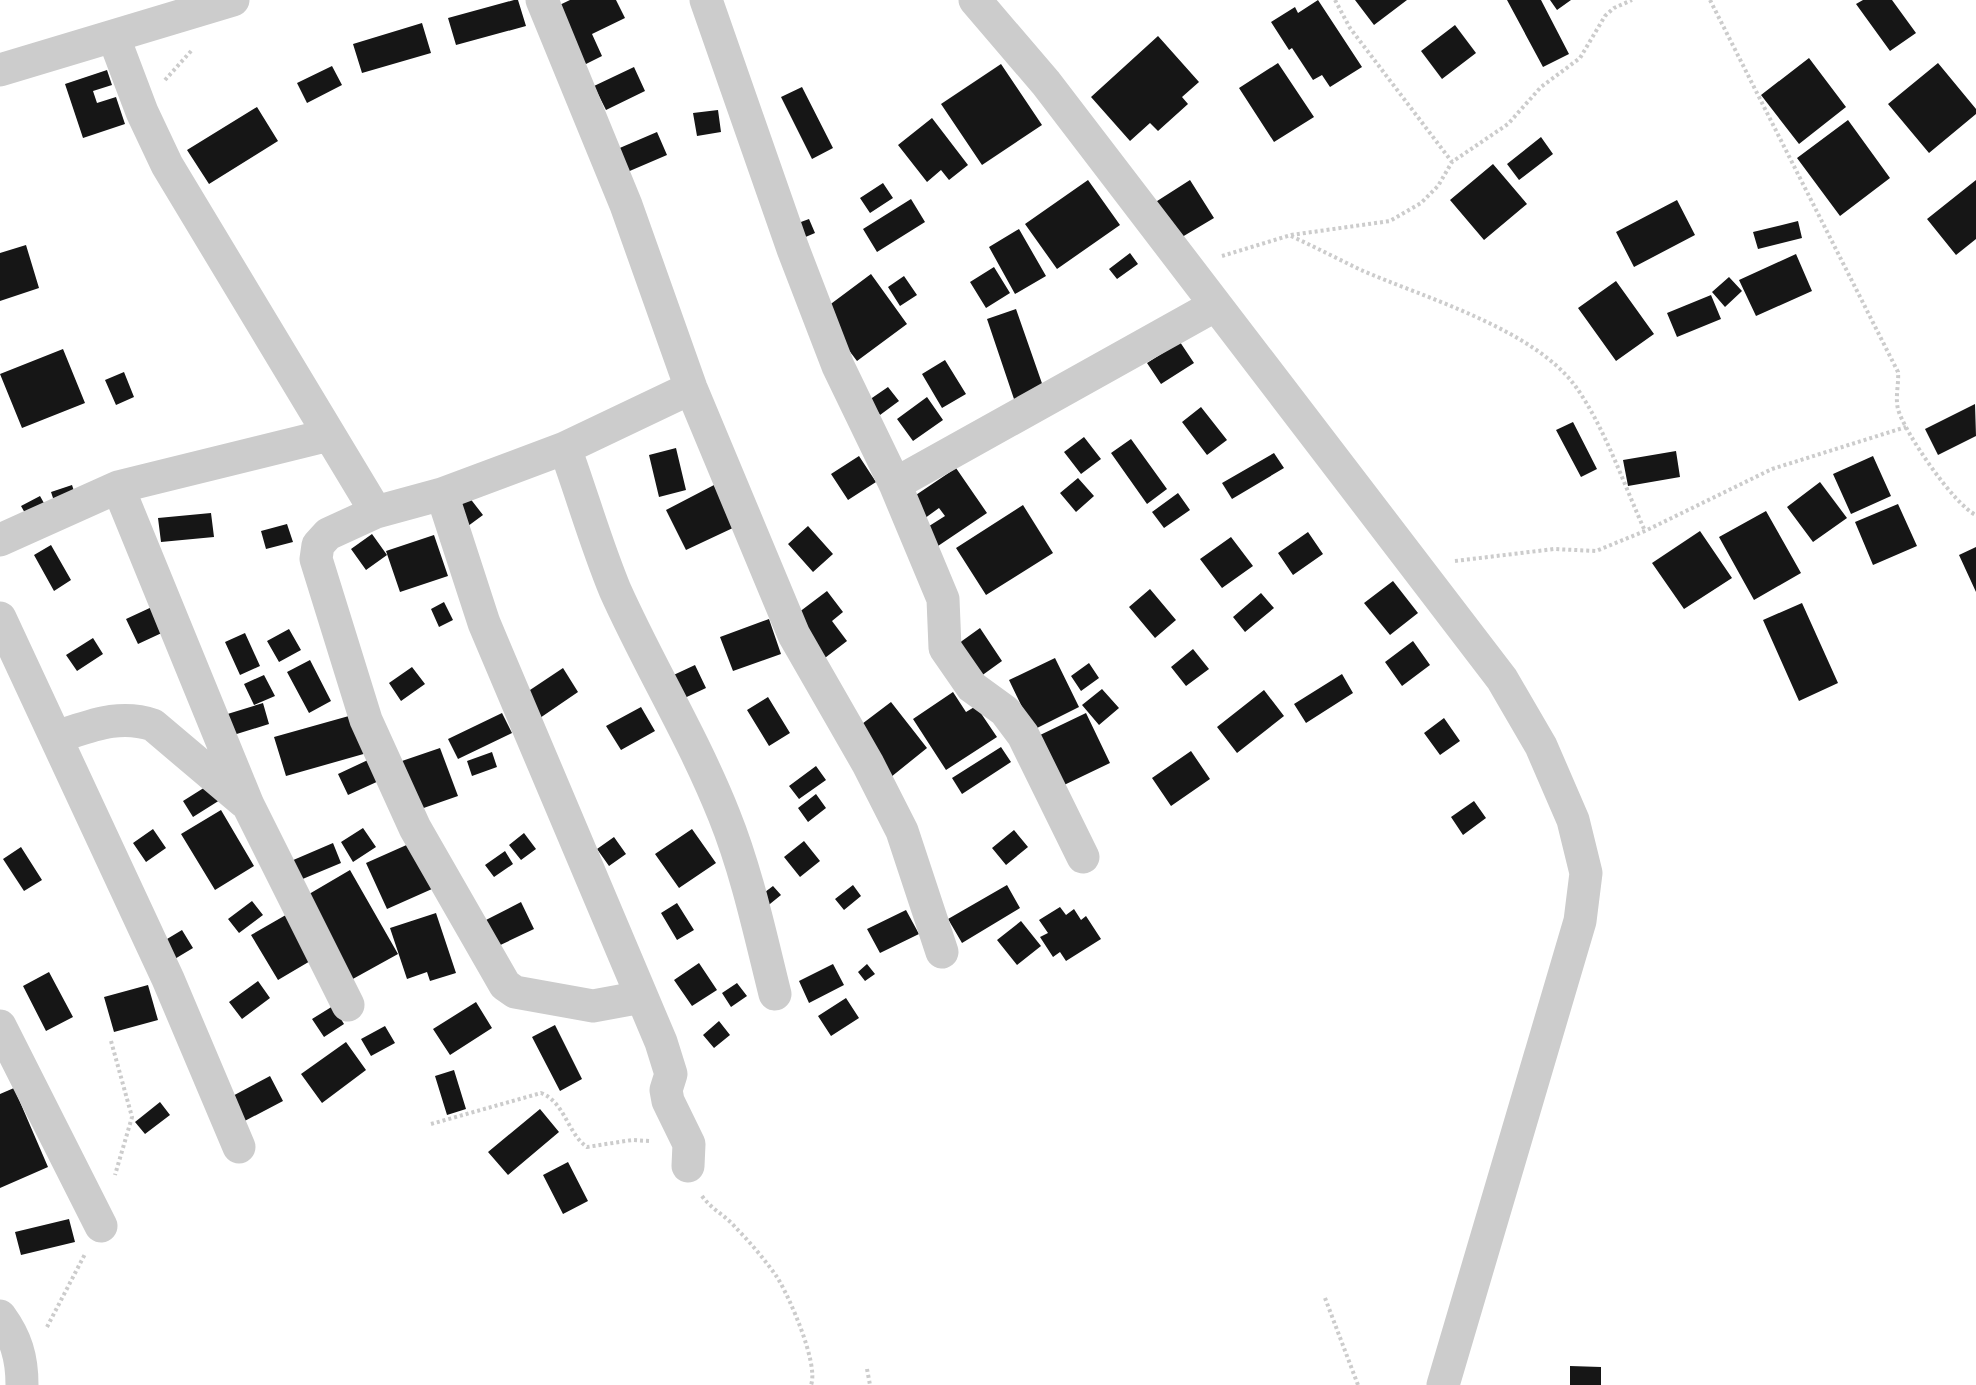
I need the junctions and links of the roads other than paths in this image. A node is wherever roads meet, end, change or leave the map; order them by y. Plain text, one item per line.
1 (233, 0) edge
2 (542, 0) edge
3 (706, 0) edge
4 (975, 0) edge
5 (114, 38) junction
6 (0, 70) edge
7 (1214, 306) junction
8 (691, 388) junction
9 (329, 435) junction
10 (565, 448) junction
11 (896, 484) junction
12 (118, 487) junction
13 (442, 494) junction
14 (376, 513) junction
15 (0, 540) edge
16 (0, 618) edge
17 (56, 737) junction
18 (248, 805) junction
19 (1083, 857) dead end
20 (942, 952) dead end
21 (776, 994) dead end
22 (642, 997) junction
23 (348, 1005) dead end
24 (0, 1026) edge
25 (239, 1147) dead end
26 (688, 1166) road end
27 (101, 1226) dead end
28 (0, 1316) edge
29 (22, 1385) edge
30 (1443, 1385) edge

1 - 5 street
2 - 8 street
3 - 11 street
4 - 7 street
5 - 6 street
5 - 9 street
7 - 11 street
7 - 30 street
8 - 10 street
8 - 20 street
9 - 12 street
9 - 14 street
10 - 13 street
10 - 21 street
11 - 19 street
12 - 15 street
12 - 18 street
13 - 14 street
13 - 22 street
14 - 22 street
16 - 17 street
17 - 18 street
17 - 25 street
18 - 23 street
22 - 26 street
24 - 27 street
28 - 29 street

